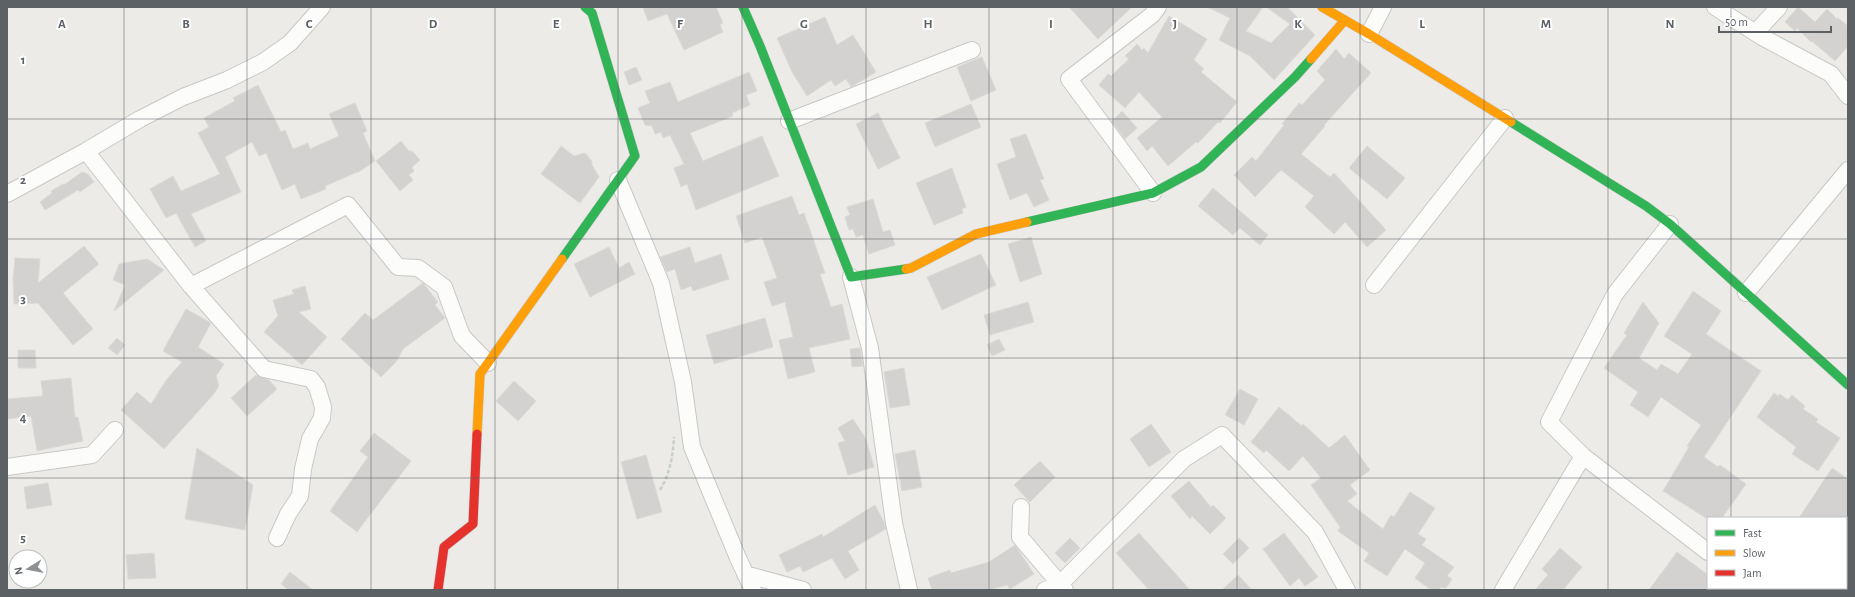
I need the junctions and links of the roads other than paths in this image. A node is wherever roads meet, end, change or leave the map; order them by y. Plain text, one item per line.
1 (322, 7) edge
2 (586, 7) edge
3 (742, 7) edge
4 (1158, 7) edge
5 (1322, 7) edge
6 (1383, 7) edge
7 (1716, 7) edge
8 (1779, 7) edge
9 (1345, 20) junction
10 (1756, 32) junction
11 (1369, 34) junction
12 (972, 50) dead end
13 (1848, 96) edge
14 (1505, 118) junction
15 (789, 120) junction
16 (86, 151) junction
17 (1848, 170) edge
18 (618, 180) junction
19 (1153, 193) junction
20 (7, 194) edge
21 (1670, 224) junction
22 (852, 277) junction
23 (1374, 285) dead end
24 (191, 286) junction
25 (1746, 293) junction
26 (488, 363) junction
27 (1848, 385) edge
28 (115, 430) dead end
29 (1583, 456) junction
30 (7, 467) edge
31 (1021, 506) dead end
32 (277, 538) dead end
33 (1707, 551) edge
34 (746, 574) junction
35 (1063, 587) edge
36 (438, 590) edge
37 (753, 590) edge
38 (803, 590) edge
39 (909, 590) edge
40 (1045, 590) edge
41 (1347, 590) edge
42 (1503, 590) edge

1 - 16 street
2 - 18 street
3 - 15 street
4 - 19 street
5 - 9 street
6 - 11 street
7 - 10 street
8 - 10 street
9 - 11 street
9 - 19 street
10 - 13 street
11 - 14 street
12 - 15 street
14 - 21 street
14 - 23 street
15 - 22 street
16 - 20 street
16 - 24 street
17 - 25 street
18 - 26 street
18 - 34 street
19 - 22 street
21 - 25 street
21 - 29 street
22 - 39 street
24 - 26 street
24 - 32 street
25 - 27 street
26 - 36 street
28 - 30 street
29 - 33 street
29 - 42 street
31 - 35 street
34 - 37 street
34 - 38 street
35 - 40 street
35 - 41 street

